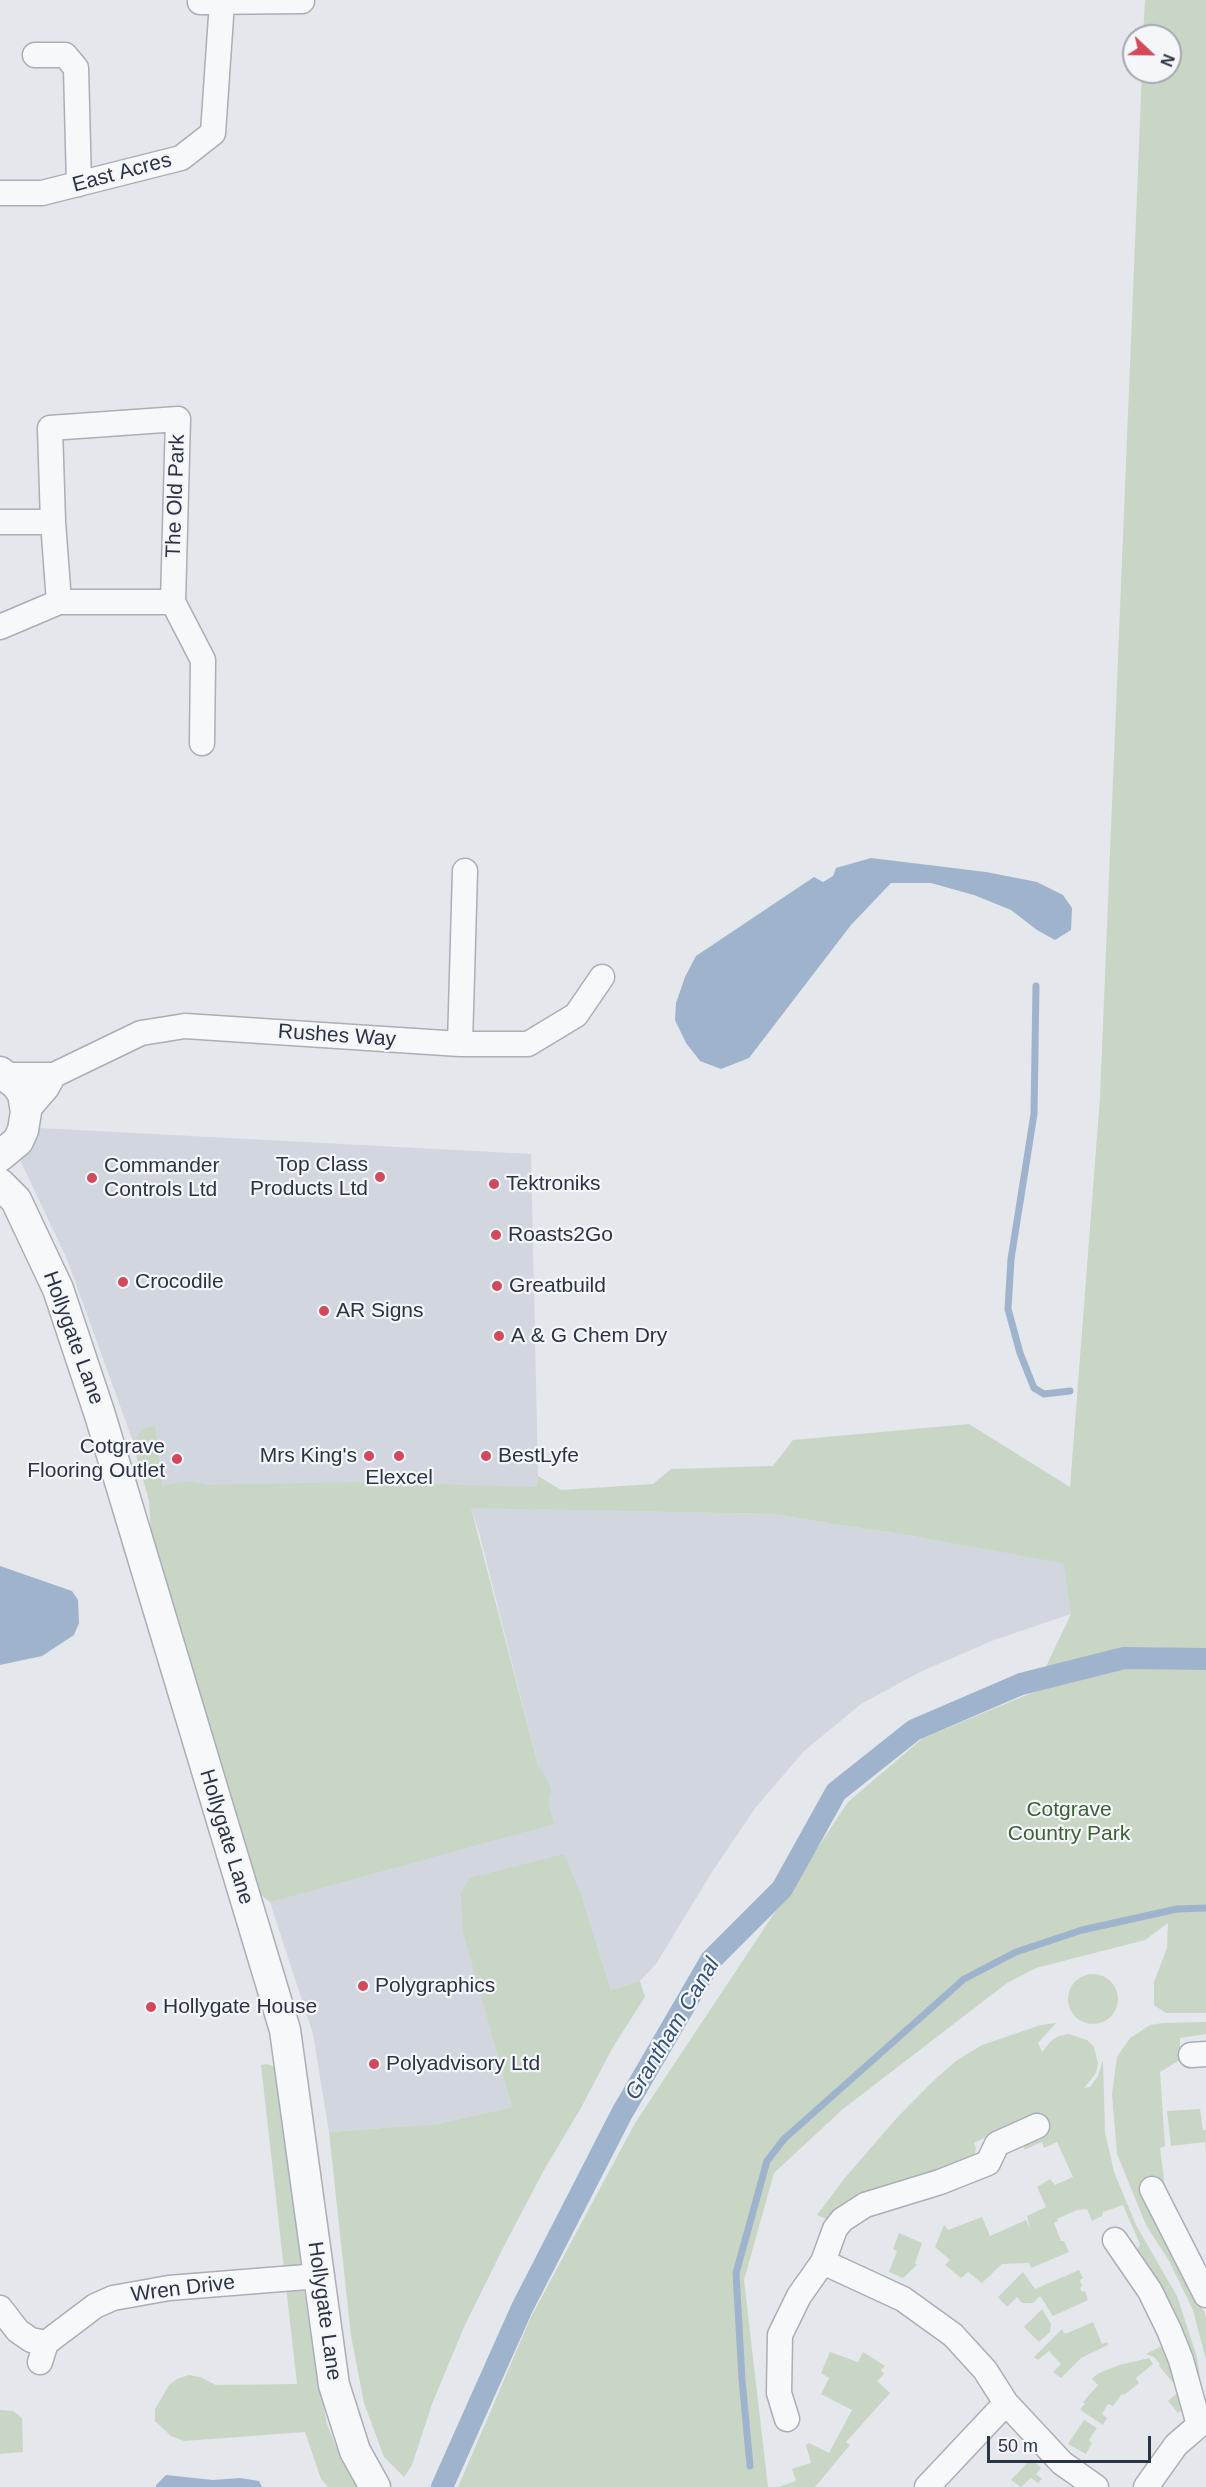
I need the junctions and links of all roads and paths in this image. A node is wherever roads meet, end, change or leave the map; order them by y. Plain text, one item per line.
1 (302, 2) dead end
2 (35, 55) dead end
3 (79, 184) junction
4 (0, 193) edge
5 (0, 522) edge
6 (53, 522) junction
7 (59, 602) junction
8 (173, 602) junction
9 (0, 627) edge
10 (202, 743) dead end
11 (465, 871) dead end
12 (602, 977) dead end
13 (460, 1044) junction
14 (4, 1074) edge
15 (54, 1075) junction
16 (26, 1112) junction
17 (9, 1148) edge
18 (8, 1192) edge
19 (1037, 2126) dead end
20 (1152, 2189) dead end
21 (1115, 2240) dead end
22 (823, 2262) junction
23 (319, 2276) junction
24 (1206, 2295) edge
25 (0, 2308) edge
26 (1006, 2403) junction
27 (787, 2419) dead end
28 (1202, 2422) edge
29 (375, 2487) edge
30 (927, 2487) edge
31 (1096, 2487) edge
32 (1146, 2487) edge

1 - 3 street, East Acres
2 - 3 street
3 - 4 street, East Acres
5 - 6 street
6 - 7 street, The Old Park
6 - 8 street, The Old Park
7 - 8 street
7 - 9 street
8 - 10 street
11 - 13 street
12 - 13 street, Rushes Way
13 - 15 street, Rushes Way
14 - 15 street
14 - 16 street
15 - 16 street
16 - 17 street, Hollygate Lane
17 - 18 street, Hollygate Lane
18 - 23 street, Hollygate Lane
19 - 22 street
20 - 24 street
21 - 28 street
22 - 26 street
22 - 27 street
23 - 25 street, Wren Drive
23 - 29 street, Hollygate Lane
26 - 30 street
26 - 31 street
28 - 32 street

